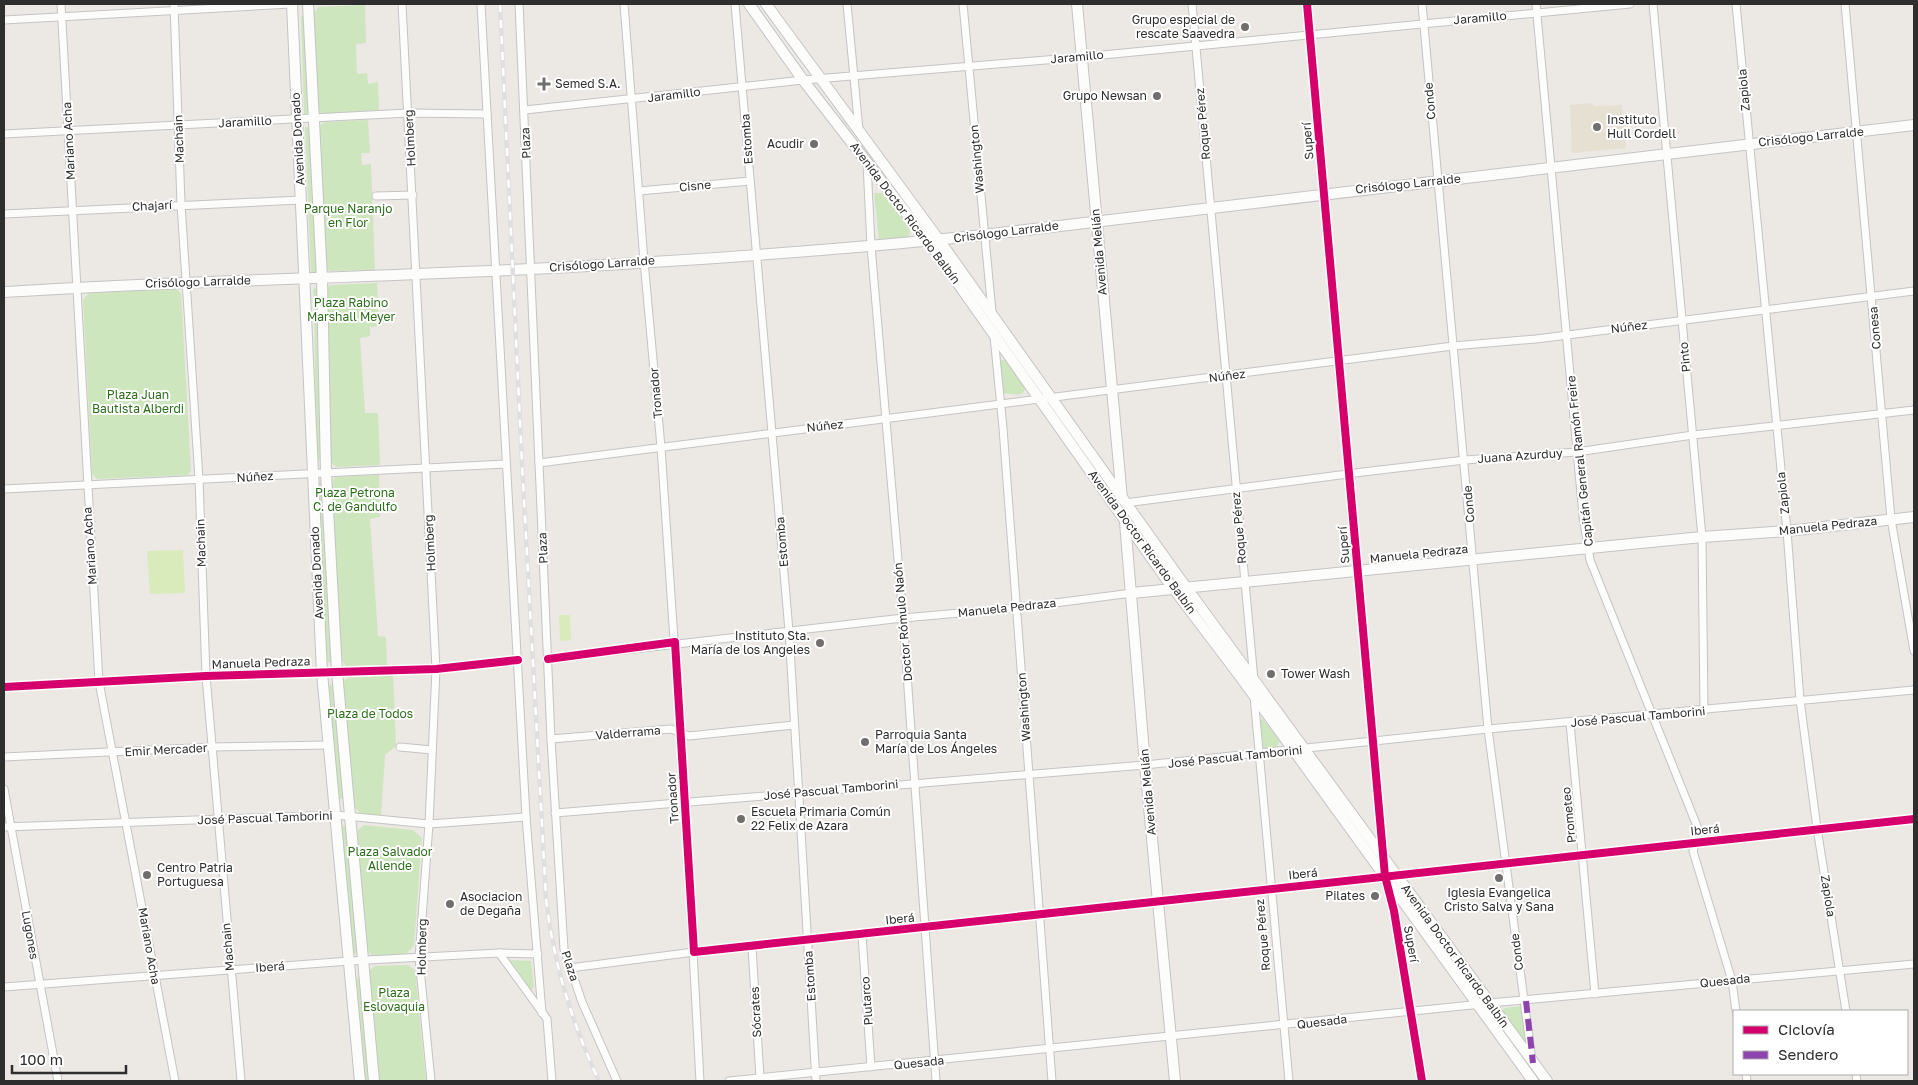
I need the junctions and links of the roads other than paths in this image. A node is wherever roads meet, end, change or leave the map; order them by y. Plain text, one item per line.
1 (61, 4) edge
2 (291, 4) edge
3 (308, 4) edge
4 (402, 4) edge
5 (482, 4) edge
6 (519, 4) edge
7 (624, 4) edge
8 (735, 4) edge
9 (749, 4) edge
10 (766, 4) edge
11 (848, 4) edge
12 (963, 4) edge
13 (1077, 4) edge
14 (1192, 4) edge
15 (1307, 4) edge
16 (1422, 4) edge
17 (1536, 4) edge
18 (1630, 4) edge
19 (1653, 4) edge
20 (1736, 4) edge
21 (1845, 4) edge
22 (174, 7) edge
23 (1537, 13) junction
24 (62, 16) junction
25 (4, 20) edge
26 (1423, 23) junction
27 (1310, 35) junction
28 (1196, 45) junction
29 (1082, 57) junction
30 (968, 67) junction
31 (854, 77) junction
32 (820, 79) junction
33 (803, 80) junction
34 (744, 87) junction
35 (632, 100) junction
36 (525, 110) junction
37 (408, 113) junction
38 (487, 114) junction
39 (313, 118) junction
40 (297, 119) junction
41 (179, 125) junction
42 (1914, 125) edge
43 (69, 131) junction
44 (1857, 132) junction
45 (859, 133) junction
46 (4, 134) edge
47 (1749, 144) junction
48 (1666, 154) junction
49 (867, 162) junction
50 (1551, 168) junction
51 (750, 181) junction
52 (1437, 181) junction
53 (639, 191) junction
54 (1324, 193) junction
55 (413, 195) junction
56 (376, 196) dead end
57 (301, 200) junction
58 (181, 204) junction
59 (1211, 208) junction
60 (73, 210) junction
61 (4, 214) edge
62 (1096, 221) junction
63 (983, 235) junction
64 (939, 240) junction
65 (928, 241) junction
66 (871, 246) junction
67 (758, 254) junction
68 (644, 261) junction
69 (532, 269) junction
70 (496, 270) junction
71 (416, 274) junction
72 (322, 278) junction
73 (304, 279) junction
74 (187, 282) junction
75 (76, 287) junction
76 (1914, 291) edge
77 (4, 292) edge
78 (1872, 296) junction
79 (1767, 310) junction
80 (992, 314) junction
81 (1682, 321) junction
82 (994, 334) junction
83 (1567, 335) junction
84 (1453, 346) junction
85 (1339, 361) junction
86 (1227, 376) junction
87 (1112, 390) junction
88 (1046, 398) junction
89 (1001, 403) junction
90 (1914, 410) edge
91 (1882, 414) junction
92 (885, 419) junction
93 (1776, 428) junction
94 (773, 431) junction
95 (1693, 435) junction
96 (661, 446) junction
97 (1577, 452) junction
98 (1465, 460) junction
99 (539, 463) junction
100 (506, 464) junction
101 (426, 468) junction
102 (326, 473) junction
103 (312, 474) junction
104 (1350, 474) junction
105 (199, 480) junction
106 (87, 485) junction
107 (4, 489) edge
108 (1236, 489) junction
109 (1124, 502) junction
110 (1914, 517) edge
111 (1892, 519) junction
112 (1125, 521) junction
113 (1787, 531) junction
114 (1702, 537) junction
115 (1589, 548) junction
116 (1474, 560) junction
117 (1358, 571) junction
118 (1245, 583) junction
119 (1174, 588) junction
120 (1187, 588) junction
121 (1132, 593) junction
122 (1016, 608) junction
123 (903, 618) junction
124 (790, 631) junction
125 (675, 642) junction
126 (1914, 651) edge
127 (548, 659) junction
128 (518, 660) junction
129 (436, 669) junction
130 (322, 672) junction
131 (337, 672) junction
132 (206, 676) junction
133 (1254, 679) junction
134 (99, 682) junction
135 (4, 687) edge
136 (1914, 690) edge
137 (1254, 698) junction
138 (1800, 700) junction
139 (1704, 711) junction
140 (1653, 715) junction
141 (1570, 723) junction
142 (794, 725) junction
143 (1488, 729) junction
144 (680, 733) junction
145 (551, 739) junction
146 (1374, 742) junction
147 (328, 746) junction
148 (212, 747) junction
149 (400, 747) dead end
150 (432, 750) junction
151 (1293, 750) junction
152 (1306, 750) junction
153 (111, 753) junction
154 (1258, 754) junction
155 (4, 757) edge
156 (1145, 766) junction
157 (1029, 774) junction
158 (914, 783) junction
159 (4, 789) edge
160 (799, 792) junction
161 (685, 803) junction
162 (555, 813) junction
163 (335, 815) junction
164 (350, 816) junction
165 (526, 817) junction
166 (1914, 819) edge
167 (216, 820) junction
168 (126, 822) junction
169 (429, 824) junction
170 (8, 826) edge
171 (1817, 828) junction
172 (1695, 842) junction
173 (1584, 854) junction
174 (1383, 859) junction
175 (1507, 864) junction
176 (1384, 876) junction
177 (1396, 876) junction
178 (1270, 889) junction
179 (1158, 902) junction
180 (1039, 916) junction
181 (925, 928) junction
182 (862, 935) junction
183 (808, 940) junction
184 (752, 947) junction
185 (694, 952) junction
186 (499, 953) junction
187 (538, 954) junction
188 (419, 958) junction
189 (349, 961) junction
190 (362, 961) junction
191 (1914, 964) edge
192 (570, 968) junction
193 (230, 970) junction
194 (1840, 970) junction
195 (155, 976) junction
196 (1732, 981) junction
197 (39, 985) junction
198 (4, 987) edge
199 (1595, 994) junction
200 (1526, 1001) junction
201 (1490, 1004) junction
202 (1478, 1006) junction
203 (1736, 1010) edge
204 (1846, 1010) edge
205 (1411, 1012) junction
206 (542, 1013) junction
207 (1283, 1026) junction
208 (1172, 1037) junction
209 (1049, 1049) junction
210 (935, 1061) junction
211 (1533, 1063) junction
212 (871, 1067) junction
213 (816, 1073) junction
214 (760, 1078) junction
215 (58, 1081) edge
216 (175, 1081) edge
217 (240, 1081) edge
218 (360, 1081) edge
219 (374, 1081) edge
220 (431, 1081) edge
221 (552, 1081) edge
222 (617, 1081) edge
223 (700, 1081) edge
224 (730, 1081) edge
225 (816, 1081) edge
226 (936, 1081) edge
227 (1052, 1081) edge
228 (1175, 1081) edge
229 (1289, 1081) edge
230 (1422, 1081) edge
231 (1534, 1081) edge
232 (1547, 1081) edge

1 - 24 street, Mariano Acha
2 - 22 street
2 - 40 main road, Avenida Donado
3 - 39 main road
4 - 37 street, Holmberg
5 - 38 street
6 - 36 street, Plaza
7 - 35 street, Tronador
8 - 34 street, Estomba
9 - 33 main road, Avenida Doctor Ricardo Balbín
10 - 32 main road, Avenida Doctor Ricardo Balbín
11 - 31 street
12 - 30 street, Washington
13 - 29 main road, Avenida Melián
14 - 28 street, Roque Pérez
15 - 27 street, Superí
16 - 26 street, Conde
17 - 23 street, Capitán General Ramón Freire
18 - 23 street, Jaramillo
19 - 48 street, Pinto
20 - 47 street, Zapiola
21 - 44 street, Conesa
22 - 24 street
22 - 41 street, Machain
23 - 26 street, Jaramillo
23 - 50 street, Capitán General Ramón Freire
24 - 25 street
24 - 43 street, Mariano Acha
26 - 27 street, Jaramillo
26 - 52 street, Conde
27 - 28 street, Jaramillo
27 - 54 street, Superí
28 - 29 street, Jaramillo
28 - 59 street, Roque Pérez
29 - 30 street, Jaramillo
29 - 62 main road, Avenida Melián
30 - 31 street, Jaramillo
30 - 63 street, Washington
31 - 32 street, Jaramillo
31 - 45 street
32 - 33 street, Jaramillo
32 - 45 main road, Avenida Doctor Ricardo Balbín
33 - 34 street, Jaramillo
33 - 49 main road, Avenida Doctor Ricardo Balbín
34 - 35 street, Jaramillo
34 - 51 street, Estomba
35 - 36 street, Jaramillo
35 - 53 street, Tronador
36 - 69 street, Plaza
37 - 38 street, Jaramillo
37 - 39 street, Jaramillo
37 - 55 street, Holmberg
38 - 70 street
39 - 40 street, Jaramillo
39 - 72 main road
40 - 41 street, Jaramillo
40 - 57 main road, Avenida Donado
41 - 43 street, Jaramillo
41 - 58 street, Machain
42 - 44 main road, Crisólogo Larralde
43 - 46 street, Jaramillo
43 - 60 street, Mariano Acha
44 - 47 main road, Crisólogo Larralde
44 - 78 street, Conesa
45 - 64 main road, Avenida Doctor Ricardo Balbín
47 - 48 main road, Crisólogo Larralde
47 - 79 street, Zapiola
48 - 50 main road, Crisólogo Larralde
48 - 81 street, Pinto
49 - 65 main road, Avenida Doctor Ricardo Balbín
49 - 66 street, Doctor Rómulo Naón
50 - 52 main road, Crisólogo Larralde
50 - 83 street, Capitán General Ramón Freire
51 - 53 street, Cisne
51 - 67 street, Estomba
52 - 54 main road, Crisólogo Larralde
52 - 84 street, Conde
53 - 68 street, Tronador
54 - 59 main road, Crisólogo Larralde
54 - 85 street, Superí
55 - 56 street
55 - 71 street, Holmberg
57 - 58 street, Chajarí
57 - 73 main road, Avenida Donado
58 - 60 street, Chajarí
58 - 74 street, Machain
59 - 62 main road, Crisólogo Larralde
59 - 86 street, Roque Pérez
60 - 61 street, Chajarí
60 - 75 street, Mariano Acha
62 - 63 main road, Crisólogo Larralde
62 - 87 main road, Avenida Melián
63 - 64 main road, Crisólogo Larralde
63 - 80 street, Washington
64 - 65 main road, Crisólogo Larralde
64 - 80 main road, Avenida Doctor Ricardo Balbín
65 - 66 main road, Crisólogo Larralde
65 - 82 main road, Avenida Doctor Ricardo Balbín
66 - 67 main road, Crisólogo Larralde
66 - 92 street, Doctor Rómulo Naón
67 - 68 main road, Crisólogo Larralde
67 - 94 street, Estomba
68 - 69 main road, Crisólogo Larralde
68 - 96 street, Tronador
69 - 70 main road, Crisólogo Larralde
69 - 99 street, Plaza
70 - 71 main road, Crisólogo Larralde
70 - 100 street
71 - 72 main road, Crisólogo Larralde
71 - 101 street, Holmberg
72 - 73 main road, Crisólogo Larralde
72 - 102 main road
73 - 74 main road, Crisólogo Larralde
73 - 103 main road, Avenida Donado
74 - 75 main road, Crisólogo Larralde
74 - 105 street, Machain
75 - 77 main road, Crisólogo Larralde
75 - 106 street, Mariano Acha
76 - 78 street, Núñez
78 - 79 street, Núñez
78 - 91 street, Conesa
79 - 81 street, Núñez
79 - 93 street, Zapiola
80 - 88 main road, Avenida Doctor Ricardo Balbín
81 - 83 street, Núñez
81 - 95 street, Pinto
82 - 88 main road, Avenida Doctor Ricardo Balbín
82 - 89 street, Washington
83 - 84 street, Núñez
83 - 97 street, Capitán General Ramón Freire
84 - 85 street, Núñez
84 - 98 street, Conde
85 - 86 street, Núñez
85 - 104 street, Superí
86 - 87 street, Núñez
86 - 108 street, Roque Pérez
87 - 88 street, Núñez
87 - 109 main road, Avenida Melián
88 - 89 street, Núñez
88 - 109 main road, Avenida Doctor Ricardo Balbín
88 - 112 main road, Avenida Doctor Ricardo Balbín
89 - 92 street, Núñez
89 - 122 street, Washington
90 - 91 street, Juana Azurduy
91 - 93 street, Juana Azurduy
91 - 111 street, Conesa
92 - 94 street, Núñez
92 - 123 street, Doctor Rómulo Naón
93 - 95 street, Juana Azurduy
93 - 113 street, Zapiola
94 - 96 street, Núñez
94 - 124 street, Estomba
95 - 97 street, Juana Azurduy
95 - 114 street, Pinto
96 - 99 street, Núñez
96 - 125 street, Tronador
97 - 98 street, Juana Azurduy
97 - 115 street, Capitán General Ramón Freire
98 - 104 street, Juana Azurduy
98 - 116 street, Conde
99 - 127 street, Plaza
100 - 101 street, Núñez
100 - 128 street
101 - 102 street, Núñez
101 - 129 street, Holmberg
102 - 103 street, Núñez
102 - 131 main road
103 - 105 street, Núñez
103 - 130 main road, Avenida Donado
104 - 108 street, Juana Azurduy
104 - 117 street, Superí
105 - 106 street, Núñez
105 - 132 street, Machain
106 - 107 street, Núñez
106 - 134 street, Mariano Acha
108 - 109 street, Juana Azurduy
108 - 118 street, Roque Pérez
109 - 112 main road, Avenida Melián
109 - 120 main road, Avenida Doctor Ricardo Balbín
110 - 111 main road, Manuela Pedraza
111 - 113 main road, Manuela Pedraza
111 - 126 street, Conesa
112 - 119 main road, Avenida Doctor Ricardo Balbín
112 - 121 main road, Avenida Melián
113 - 114 main road, Manuela Pedraza
113 - 138 street, Zapiola
114 - 115 main road, Manuela Pedraza
114 - 139 street, Pinto
115 - 116 main road, Manuela Pedraza
115 - 140 street, Capitán General Ramón Freire
116 - 117 main road, Manuela Pedraza
116 - 143 street, Conde
117 - 118 main road, Manuela Pedraza
117 - 146 street, Superí
118 - 120 main road, Manuela Pedraza
118 - 133 street, Roque Pérez
119 - 120 main road, Manuela Pedraza
119 - 121 main road, Manuela Pedraza
119 - 137 main road, Avenida Doctor Ricardo Balbín
120 - 133 main road, Avenida Doctor Ricardo Balbín
121 - 122 street, Manuela Pedraza
121 - 156 main road, Avenida Melián
122 - 123 street, Manuela Pedraza
122 - 157 street, Washington
123 - 124 street, Manuela Pedraza
123 - 158 street, Doctor Rómulo Naón
124 - 125 street, Manuela Pedraza
124 - 142 street, Estomba
125 - 127 street, Manuela Pedraza
125 - 144 street, Tronador
127 - 145 street, Plaza
128 - 129 street, Manuela Pedraza
128 - 165 street
129 - 131 street, Manuela Pedraza
129 - 150 street, Holmberg
130 - 131 street, Manuela Pedraza
130 - 132 street, Manuela Pedraza
130 - 147 main road, Avenida Donado
131 - 164 main road
132 - 134 street, Manuela Pedraza
132 - 148 street, Machain
133 - 137 street, Roque Pérez
133 - 152 main road, Avenida Doctor Ricardo Balbín
134 - 135 street, Manuela Pedraza
134 - 153 street, Mariano Acha
136 - 138 street, José Pascual Tamborini
137 - 151 main road, Avenida Doctor Ricardo Balbín
137 - 154 street, Roque Pérez
138 - 139 street, José Pascual Tamborini
138 - 171 street, Zapiola
139 - 140 street, José Pascual Tamborini
140 - 141 street, José Pascual Tamborini
140 - 172 street, Capitán General Ramón Freire
141 - 143 street, José Pascual Tamborini
141 - 173 street, Prometeo
142 - 144 street, Valderrama
142 - 160 street, Estomba
143 - 146 street, José Pascual Tamborini
143 - 175 street, Conde
144 - 145 street, Valderrama
144 - 161 street, Tronador
145 - 162 street, Plaza
146 - 152 street, José Pascual Tamborini
146 - 174 street, Superí
147 - 148 street, Emir Mercader
147 - 163 main road, Avenida Donado
148 - 153 street, Emir Mercader
148 - 167 street, Machain
149 - 150 street
150 - 169 street, Holmberg
151 - 152 street, José Pascual Tamborini
151 - 154 street, José Pascual Tamborini
151 - 176 main road, Avenida Doctor Ricardo Balbín
152 - 174 main road, Avenida Doctor Ricardo Balbín
153 - 155 street, Emir Mercader
153 - 168 street, Mariano Acha
154 - 156 street, José Pascual Tamborini
154 - 178 street, Roque Pérez
156 - 157 street, José Pascual Tamborini
156 - 179 main road, Avenida Melián
157 - 158 street, José Pascual Tamborini
157 - 180 street, Washington
158 - 160 street, José Pascual Tamborini
158 - 181 street, Doctor Rómulo Naón
159 - 170 street, Lugones
160 - 161 street, José Pascual Tamborini
160 - 183 street, Estomba
161 - 162 street, José Pascual Tamborini
161 - 185 street, Tronador
162 - 192 street, Plaza
163 - 164 street, José Pascual Tamborini
163 - 167 street, José Pascual Tamborini
163 - 189 main road, Avenida Donado
164 - 169 street, José Pascual Tamborini
164 - 190 main road
165 - 169 street, José Pascual Tamborini
165 - 187 street
166 - 171 street, Iberá
167 - 168 street, José Pascual Tamborini
167 - 193 street, Machain
168 - 170 street, José Pascual Tamborini
168 - 195 street, Mariano Acha
169 - 188 street, Holmberg
170 - 197 street, Lugones
171 - 172 street, Iberá
171 - 194 street, Zapiola
172 - 173 street, Iberá
172 - 196 street, Capitán General Ramón Freire
173 - 175 street, Iberá
173 - 199 street, Prometeo
174 - 176 street, Superí
174 - 177 main road, Avenida Doctor Ricardo Balbín
175 - 177 street, Iberá
175 - 200 street, Conde
176 - 177 street, Iberá
176 - 178 street, Iberá
176 - 202 main road, Avenida Doctor Ricardo Balbín
176 - 205 street, Superí
177 - 201 main road, Avenida Doctor Ricardo Balbín
178 - 179 street, Iberá
178 - 207 street, Roque Pérez
179 - 180 street, Iberá
179 - 208 main road, Avenida Melián
180 - 181 street, Iberá
180 - 209 street, Washington
181 - 182 street, Iberá
181 - 210 street, Doctor Rómulo Naón
182 - 183 street, Iberá
182 - 212 street, Plutarco
183 - 184 street, Iberá
183 - 213 street, Estomba
184 - 185 street, Iberá
184 - 214 street, Sócrates
185 - 192 street, Iberá
185 - 223 street, Tronador
186 - 187 street, Iberá
186 - 188 street, Iberá
186 - 206 street
187 - 206 street
188 - 190 street, Iberá
188 - 220 street, Holmberg
189 - 190 street, Iberá
189 - 193 street, Iberá
189 - 218 main road, Avenida Donado
190 - 219 main road
191 - 194 street, Quesada
192 - 222 street, Plaza
193 - 195 street, Iberá
193 - 217 street, Machain
194 - 196 street, Quesada
194 - 204 street, Zapiola
195 - 197 street, Iberá
195 - 216 street, Mariano Acha
196 - 199 street, Quesada
196 - 203 street, Capitán General Ramón Freire
197 - 198 street, Iberá
197 - 215 street, Lugones
199 - 200 street, Quesada
200 - 201 street, Quesada
200 - 211 street, Conde
201 - 202 street, Quesada
201 - 211 main road, Avenida Doctor Ricardo Balbín
202 - 205 street, Quesada
202 - 231 main road, Avenida Doctor Ricardo Balbín
205 - 207 street, Quesada
205 - 230 street, Superí
206 - 221 street
207 - 208 street, Quesada
207 - 229 street, Roque Pérez
208 - 209 street, Quesada
208 - 228 main road, Avenida Melián
209 - 210 street, Quesada
209 - 227 street, Washington
210 - 212 street, Quesada
210 - 226 street, Doctor Rómulo Naón
211 - 232 main road, Avenida Doctor Ricardo Balbín
212 - 213 street, Quesada
213 - 214 street, Quesada
213 - 225 street, Estomba
214 - 224 street, Quesada

